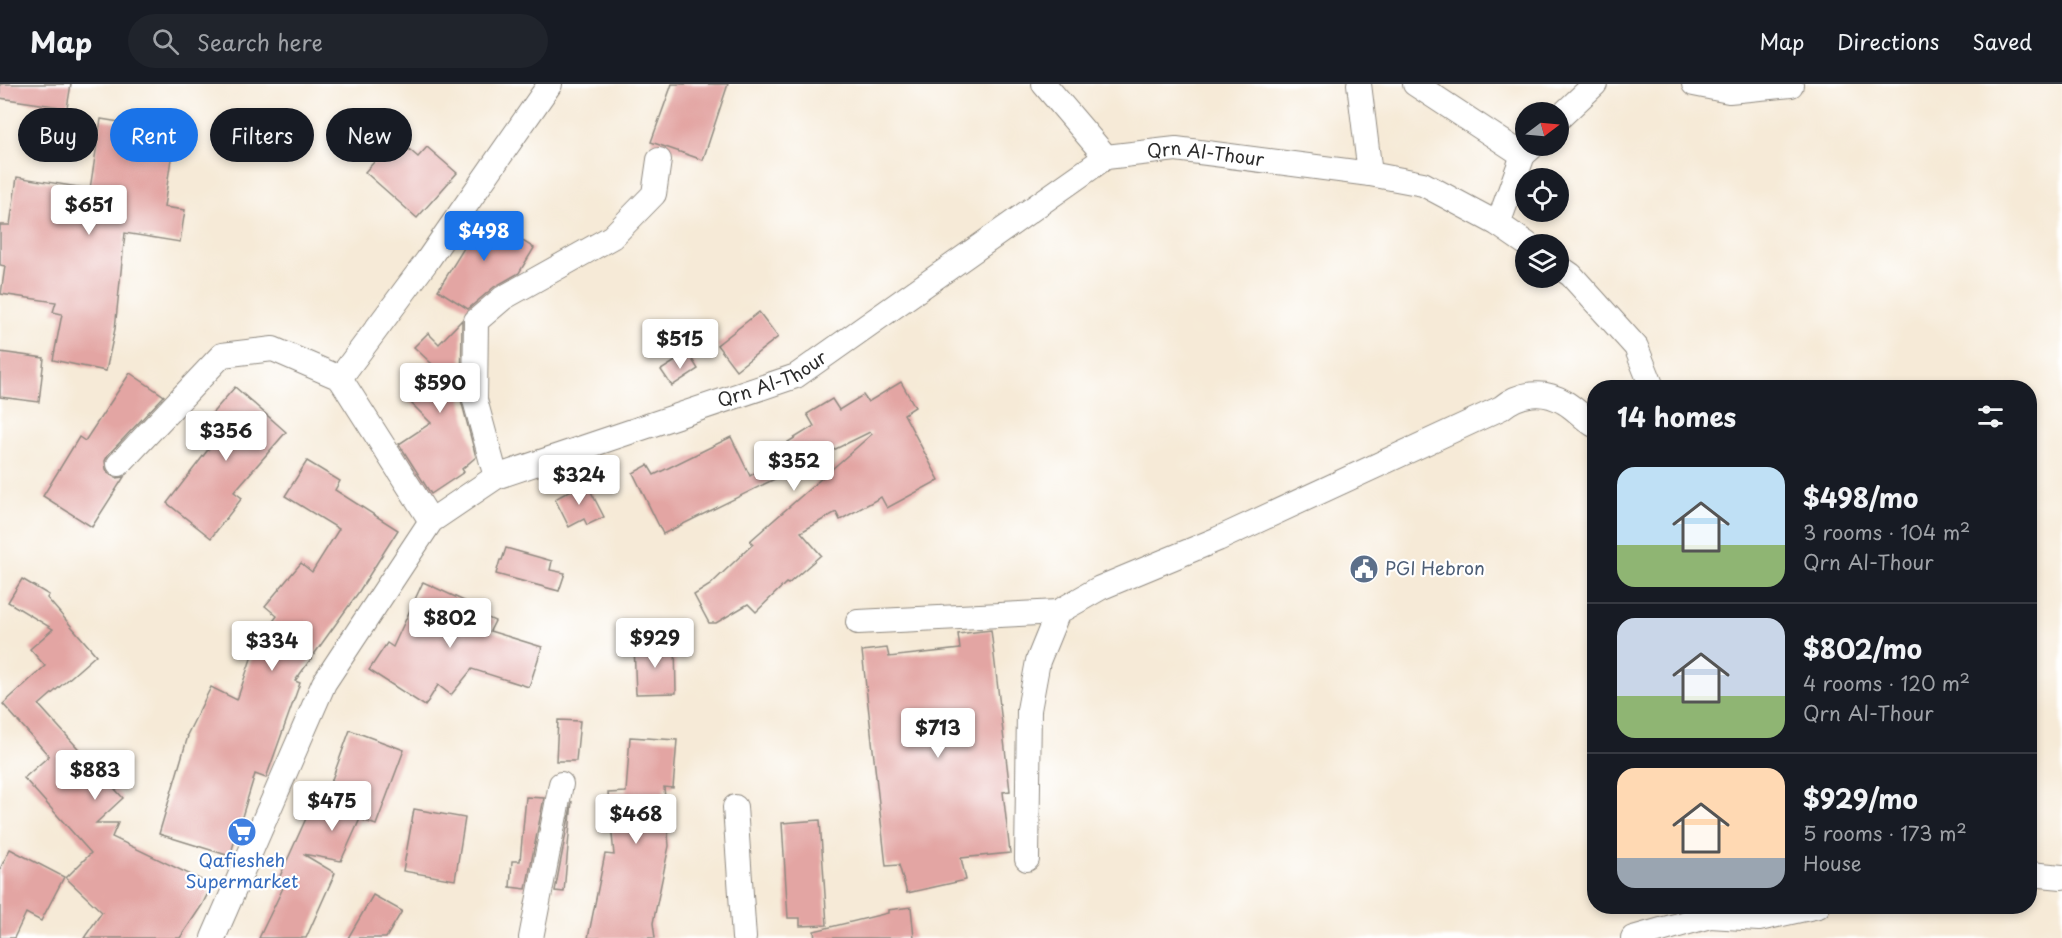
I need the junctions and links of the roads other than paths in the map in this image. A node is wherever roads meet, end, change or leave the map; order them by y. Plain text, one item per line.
1 (550, 84) edge
2 (1044, 84) edge
3 (1359, 84) edge
4 (1415, 84) edge
5 (1595, 84) edge
6 (1694, 84) edge
7 (1791, 85) edge
8 (1569, 109) edge
9 (1515, 142) edge
10 (1526, 156) edge
11 (1106, 157) junction
12 (659, 160) dead end
13 (1370, 174) junction
14 (1498, 224) junction
15 (1515, 236) edge
16 (1569, 274) edge
17 (340, 378) junction
18 (1649, 380) edge
19 (1587, 420) edge
20 (119, 464) dead end
21 (496, 477) junction
22 (431, 521) junction
23 (1058, 612) junction
24 (858, 622) dead end
25 (561, 784) dead end
26 (735, 807) dead end
27 (1027, 859) dead end
28 (2037, 875) edge
29 (2062, 877) edge
30 (1715, 914) edge
31 (1782, 914) edge
32 (1710, 916) junction
33 (213, 938) edge
34 (531, 938) edge
35 (744, 938) edge
36 (1634, 938) edge

1 - 17 street
2 - 11 street
3 - 13 street
4 - 9 street
5 - 8 street
6 - 7 street
10 - 14 street
11 - 13 street, Qrn Al-Thour
11 - 21 street, Qrn Al-Thour
12 - 21 street
13 - 14 street, Qrn Al-Thour
14 - 15 street, Qrn Al-Thour
16 - 18 street
17 - 20 street
17 - 22 street
19 - 23 street
21 - 22 street, Qrn Al-Thour
22 - 33 street, Qrn Al-Thour
23 - 24 street
23 - 27 street
25 - 34 street
26 - 35 street
28 - 29 street
30 - 32 street
31 - 32 street
32 - 36 street

